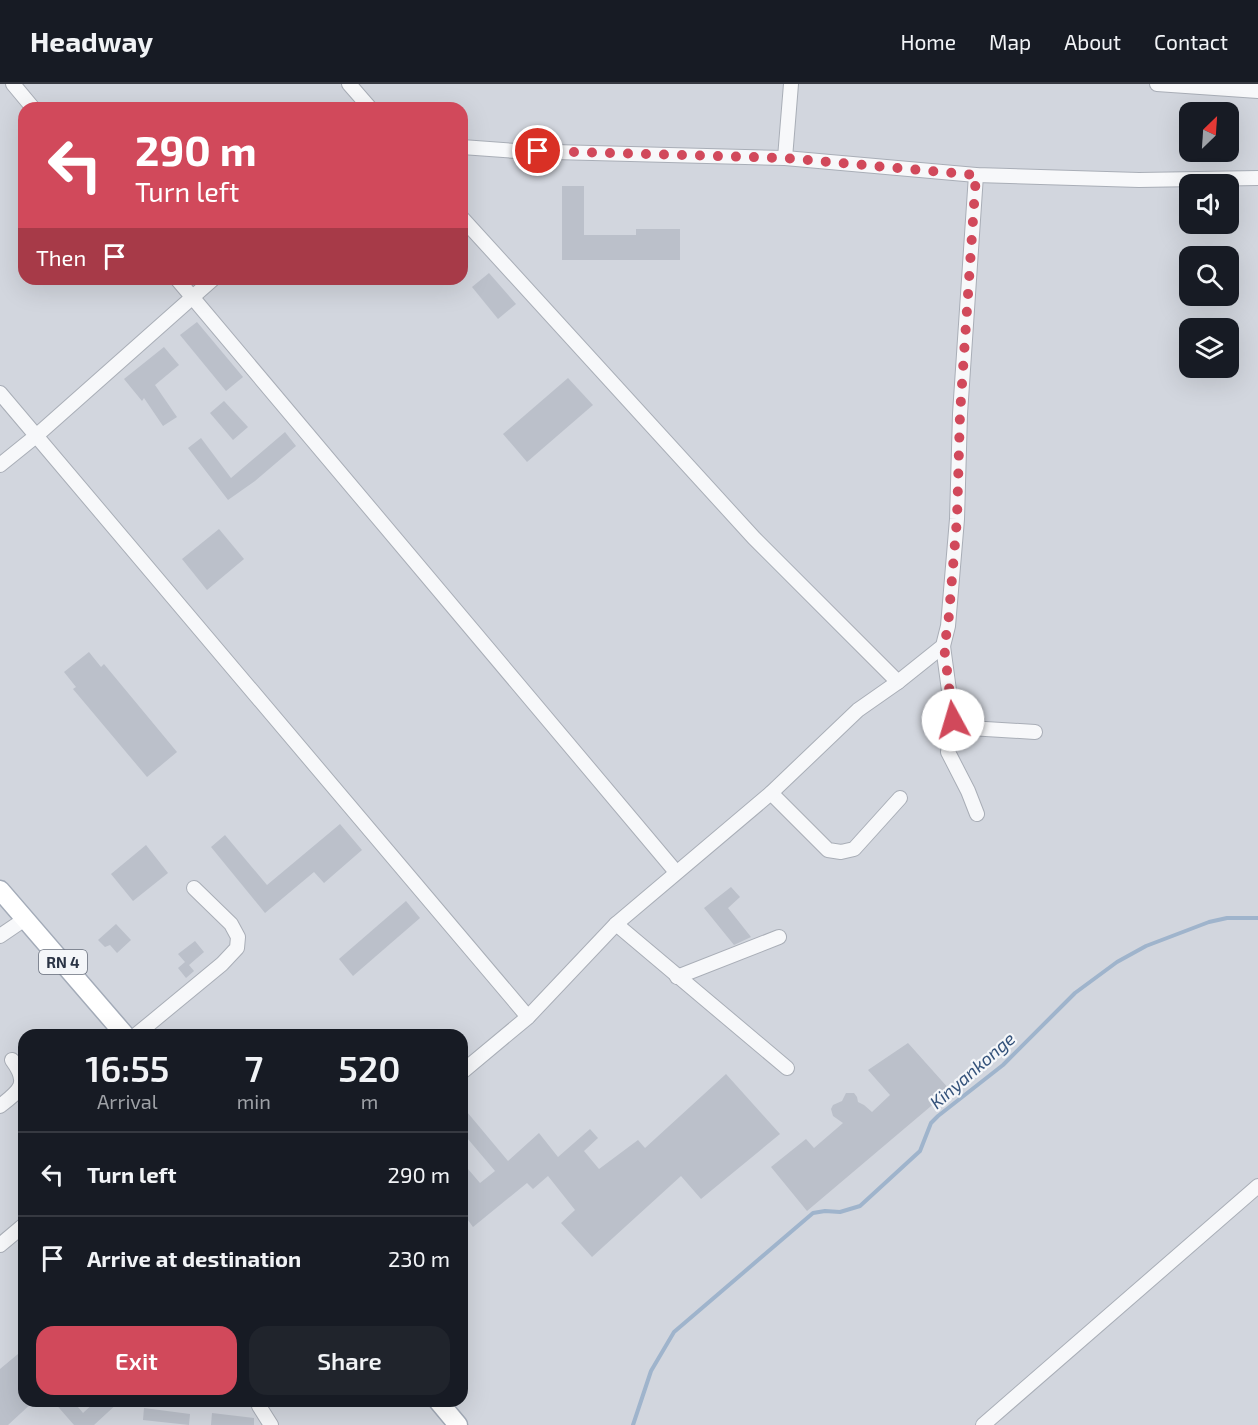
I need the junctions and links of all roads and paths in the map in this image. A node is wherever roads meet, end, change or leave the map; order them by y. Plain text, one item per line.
1 (13, 84) edge
2 (349, 84) edge
3 (791, 84) edge
4 (1157, 84) edge
5 (1195, 85) edge
6 (1258, 91) edge
7 (28, 102) edge
8 (365, 102) edge
9 (468, 147) edge
10 (785, 158) junction
11 (976, 175) junction
12 (1258, 178) edge
13 (468, 225) edge
14 (182, 285) edge
15 (206, 285) edge
16 (193, 297) junction
17 (0, 393) edge
18 (36, 436) junction
19 (0, 465) edge
20 (944, 646) junction
21 (898, 682) junction
22 (952, 727) junction
23 (1035, 732) dead end
24 (771, 793) junction
25 (900, 798) dead end
26 (977, 814) dead end
27 (676, 872) junction
28 (194, 888) dead end
29 (0, 890) edge
30 (25, 919) junction
31 (616, 924) junction
32 (0, 936) edge
33 (779, 937) dead end
34 (677, 976) junction
35 (528, 1017) junction
36 (120, 1029) edge
37 (143, 1029) edge
38 (12, 1060) dead end
39 (468, 1067) edge
40 (787, 1068) dead end
41 (18, 1069) edge
42 (18, 1089) edge
43 (0, 1106) edge
44 (1258, 1186) edge
45 (18, 1230) edge
46 (0, 1245) edge
47 (260, 1407) edge
48 (443, 1407) edge
49 (272, 1425) edge
50 (458, 1425) edge
51 (983, 1425) edge

1 - 7 street
2 - 8 street
3 - 10 street
4 - 5 street
5 - 6 street
9 - 10 street
10 - 11 street
11 - 12 street
11 - 20 street
13 - 21 street
14 - 16 street
15 - 16 street
16 - 18 street
16 - 27 street
17 - 18 street
18 - 19 street
18 - 35 street
20 - 21 street
20 - 22 street
21 - 24 street
22 - 23 street
22 - 26 street
24 - 25 street
24 - 27 street
27 - 31 street
28 - 37 street
29 - 30 main road, RN 4
30 - 32 street
30 - 36 main road, RN 4
31 - 34 street
31 - 35 street
33 - 34 street
34 - 40 street
35 - 39 street
38 - 41 street
42 - 43 street
44 - 51 street
45 - 46 street
47 - 49 street
48 - 50 main road

